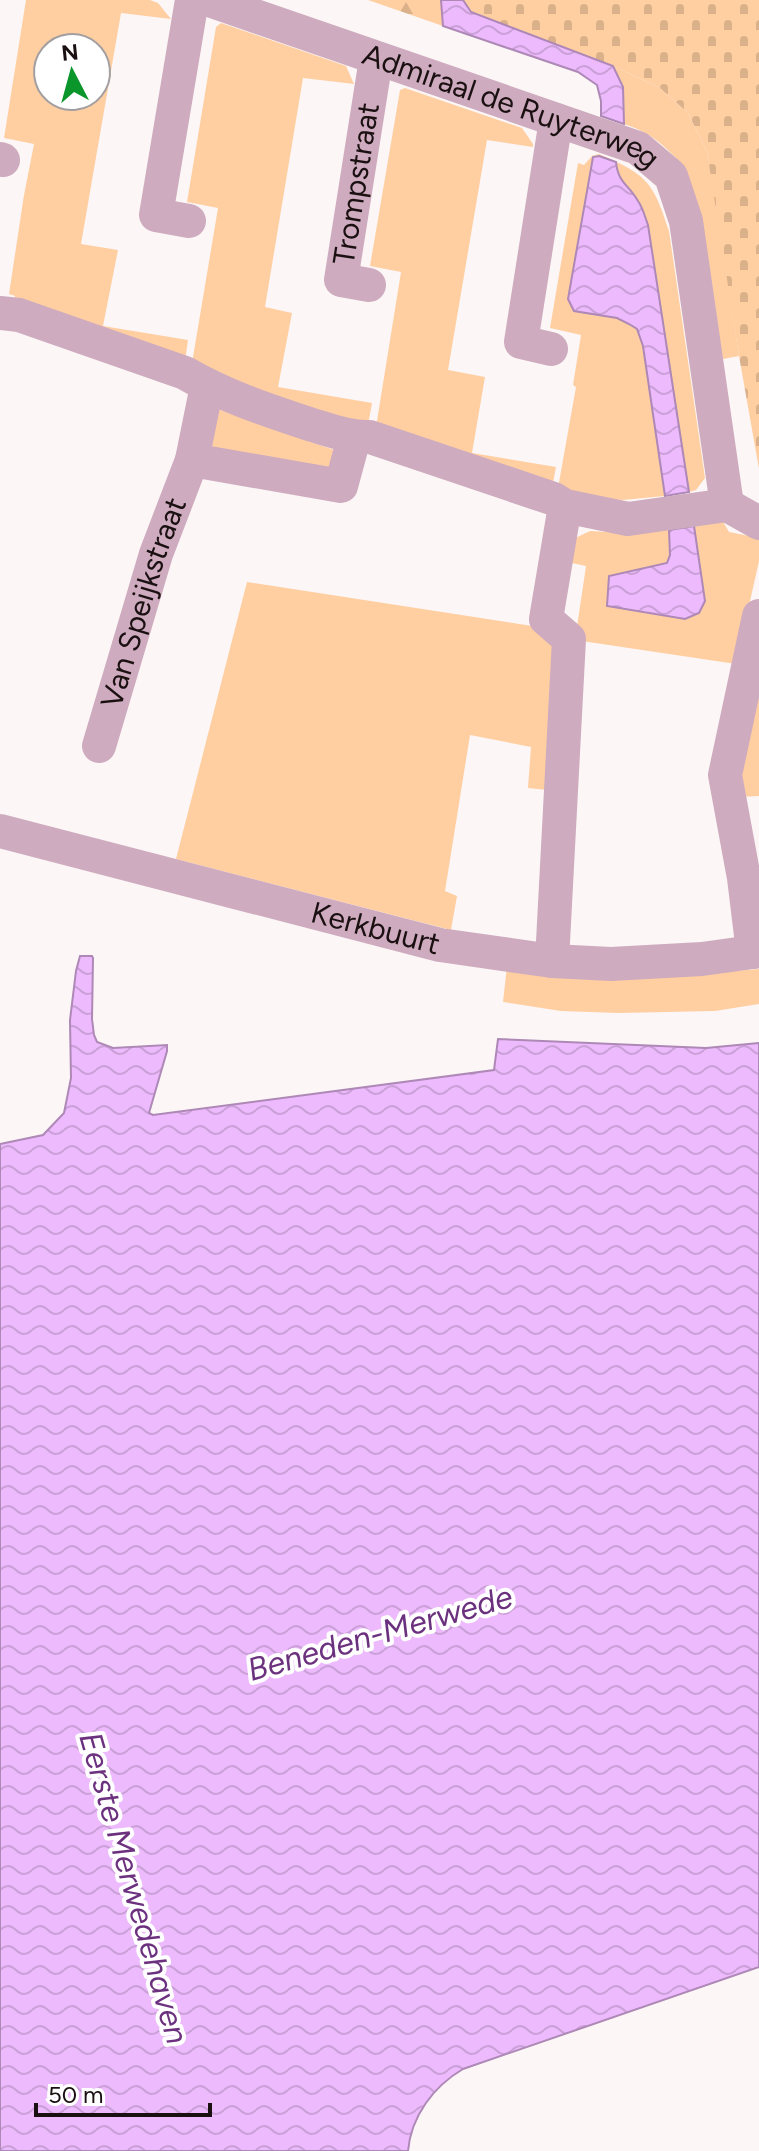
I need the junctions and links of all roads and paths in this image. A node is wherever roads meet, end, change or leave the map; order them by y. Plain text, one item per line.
1 (192, 0) edge
2 (209, 0) edge
3 (376, 59) junction
4 (556, 120) junction
5 (189, 221) dead end
6 (369, 285) dead end
7 (0, 313) edge
8 (551, 349) dead end
9 (207, 386) junction
10 (354, 438) junction
11 (192, 460) junction
12 (727, 505) junction
13 (565, 506) junction
14 (759, 523) edge
15 (759, 616) edge
16 (99, 746) dead end
17 (0, 831) edge
18 (756, 951) edge
19 (552, 961) junction

1 - 5 street
2 - 3 street, Admiraal de Ruyterweg
3 - 4 street, Admiraal de Ruyterweg
3 - 6 street, Trompstraat
4 - 8 street
4 - 12 street, Admiraal de Ruyterweg
7 - 9 street
9 - 10 street
9 - 11 street, Van Speijkstraat
10 - 11 street
10 - 13 street
11 - 16 street, Van Speijkstraat
12 - 13 street
12 - 14 street
13 - 19 street
15 - 18 street
17 - 19 street, Kerkbuurt
18 - 19 street, Kerkbuurt

